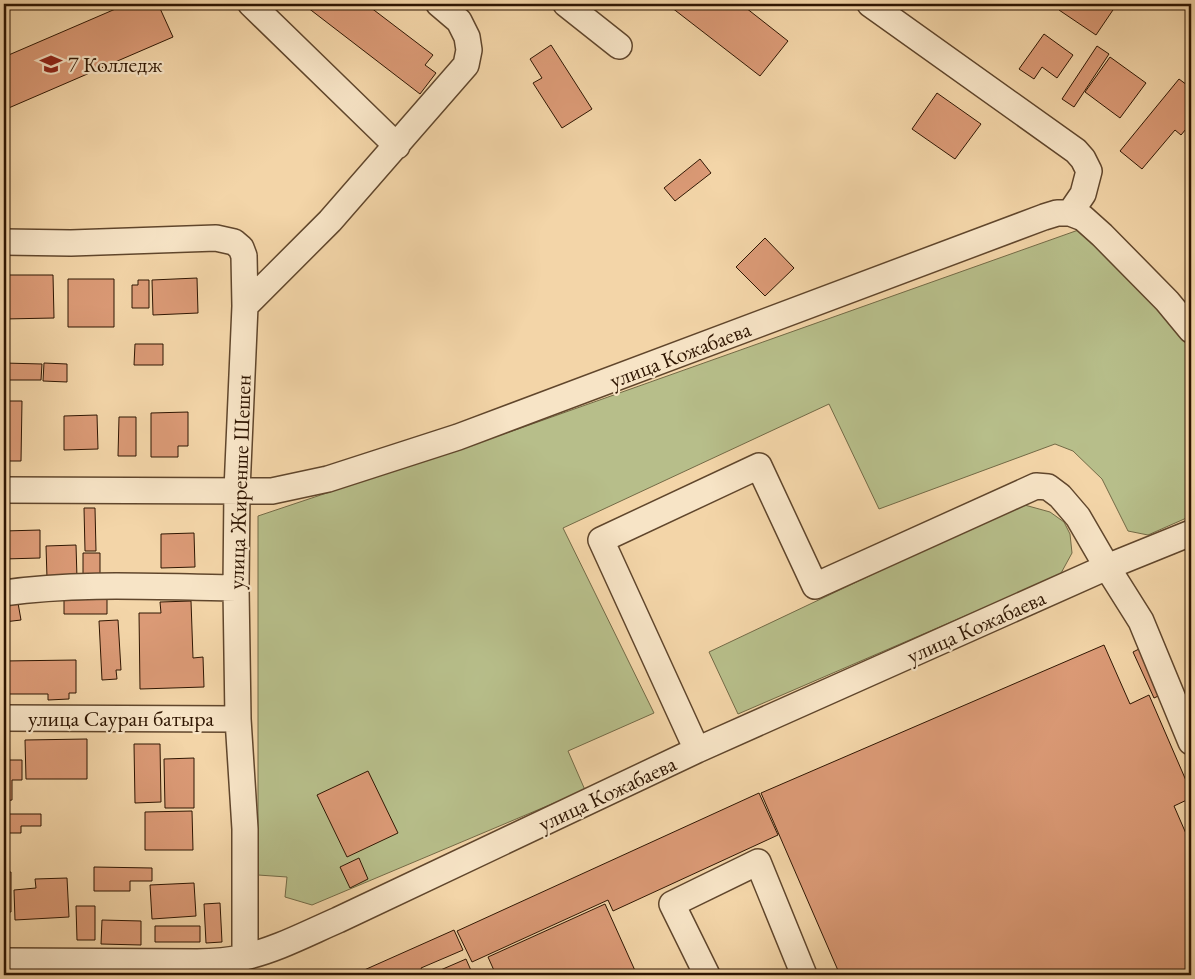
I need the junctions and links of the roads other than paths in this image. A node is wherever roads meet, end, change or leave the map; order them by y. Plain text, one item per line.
1 (251, 4) edge
2 (438, 4) edge
3 (566, 4) edge
4 (870, 4) edge
5 (618, 46) dead end
6 (397, 146) junction
7 (1070, 214) junction
8 (4, 242) edge
9 (245, 306) junction
10 (1191, 330) edge
11 (4, 490) edge
12 (237, 490) junction
13 (1191, 533) edge
14 (1107, 567) junction
15 (236, 588) junction
16 (4, 594) edge
17 (4, 718) edge
18 (238, 719) junction
19 (1191, 742) edge
20 (697, 750) junction
21 (245, 957) junction
22 (4, 962) edge
23 (706, 975) edge
24 (804, 975) edge

1 - 6 street
2 - 6 street
3 - 5 street
4 - 7 street
6 - 9 street
7 - 10 street
7 - 12 street, улица Кожабаева
8 - 9 street, улица Жиренше Шешен
9 - 12 street, улица Жиренше Шешен
11 - 12 street, улица Кожабаева
12 - 15 street, улица Жиренше Шешен
13 - 14 street, улица Кожабаева
14 - 19 street
14 - 20 street, улица Кожабаева
14 - 20 street
15 - 16 street
15 - 18 street, улица Жиренше Шешен
17 - 18 street, улица Сауран батыра
18 - 21 street, улица Жиренше Шешен
20 - 21 street, улица Кожабаева
21 - 22 street, улица Кожабаева
23 - 24 street

